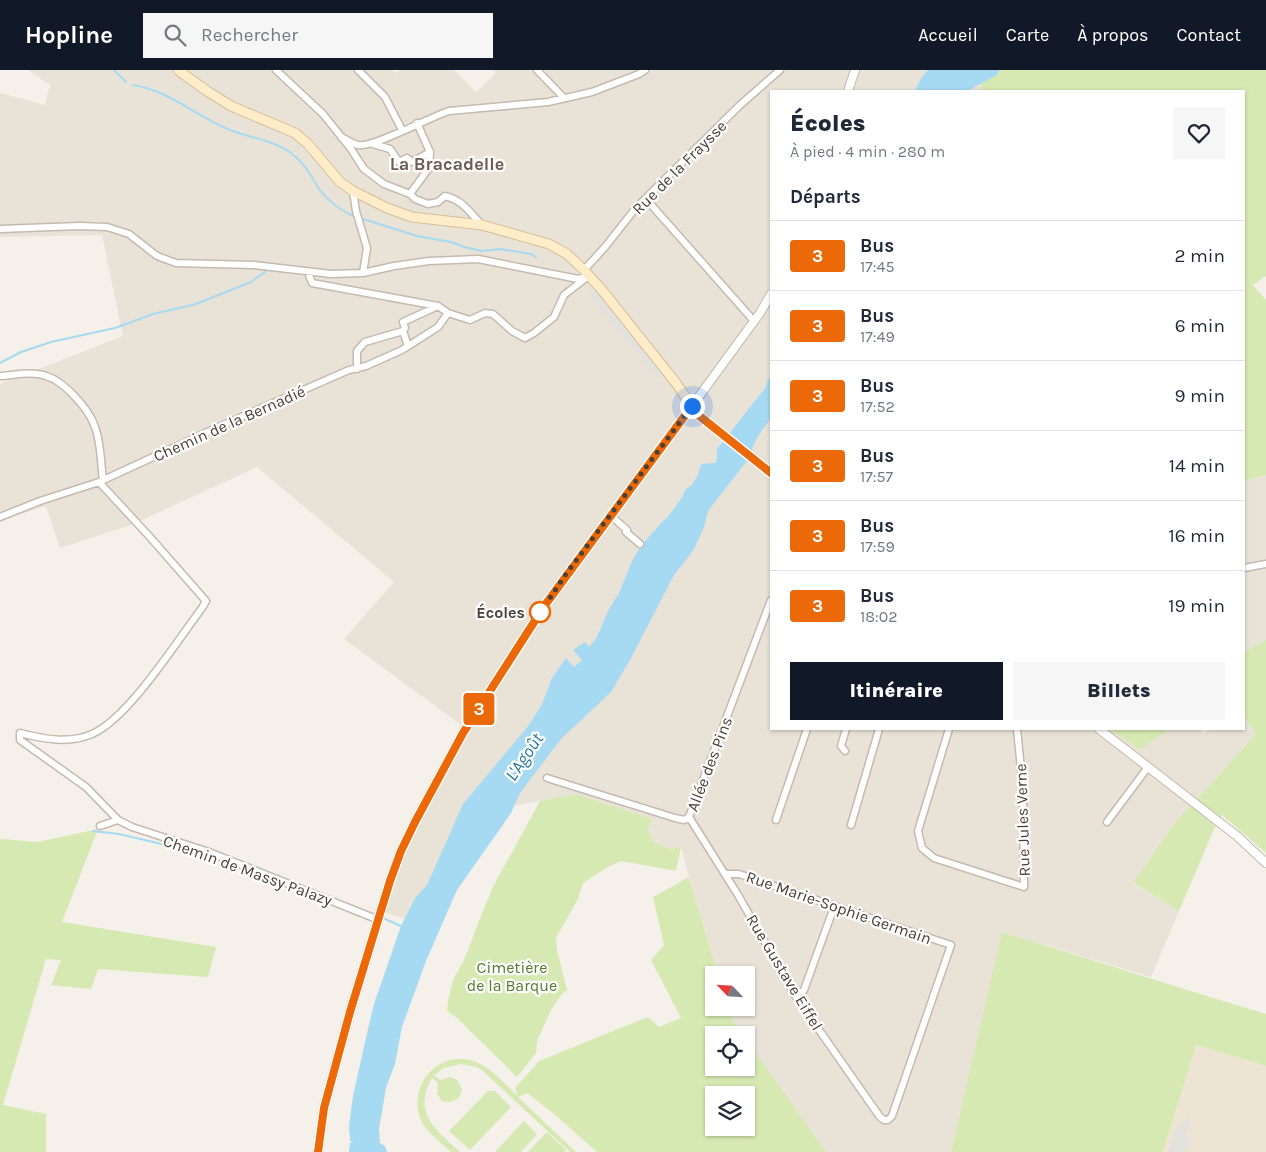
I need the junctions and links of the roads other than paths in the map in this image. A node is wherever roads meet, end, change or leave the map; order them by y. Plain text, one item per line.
1 (178, 70) edge
2 (276, 70) edge
3 (358, 70) edge
4 (537, 70) edge
5 (645, 70) edge
6 (779, 70) edge
7 (855, 70) edge
8 (848, 90) edge
9 (564, 98) junction
10 (418, 123) junction
11 (402, 130) junction
12 (341, 137) junction
13 (373, 144) junction
14 (430, 152) junction
15 (353, 190) junction
16 (410, 194) junction
17 (646, 199) junction
18 (482, 225) junction
19 (0, 229) edge
20 (308, 272) junction
21 (363, 273) junction
22 (586, 273) junction
23 (770, 296) edge
24 (438, 306) junction
25 (448, 313) junction
26 (754, 321) junction
27 (403, 331) junction
28 (408, 346) junction
29 (358, 369) junction
30 (0, 376) edge
31 (692, 406) junction
32 (770, 472) edge
33 (101, 482) junction
34 (610, 516) junction
35 (0, 517) edge
36 (640, 544) dead end
37 (1266, 564) edge
38 (1245, 568) edge
39 (770, 603) edge
40 (807, 730) edge
41 (846, 730) edge
42 (879, 730) edge
43 (949, 730) edge
44 (1017, 730) edge
45 (1100, 730) edge
46 (845, 751) dead end
47 (1148, 767) junction
48 (547, 778) dead end
49 (689, 817) junction
50 (118, 820) junction
51 (776, 820) dead end
52 (1107, 822) dead end
53 (851, 825) dead end
54 (100, 826) dead end
55 (1266, 863) edge
56 (726, 874) junction
57 (834, 907) junction
58 (378, 920) junction
59 (796, 996) junction
60 (886, 1121) joint
61 (318, 1152) edge

1 - 15 main road
2 - 12 street
3 - 11 street
4 - 9 street
5 - 9 street
6 - 17 street, Rue de la Fraysse
7 - 8 street
9 - 10 street
10 - 11 street
10 - 14 street
11 - 13 street
12 - 13 street
12 - 16 street
13 - 14 street
14 - 16 street
15 - 18 main road
15 - 21 street
16 - 18 street
17 - 22 street, Rue de la Fraysse
17 - 26 street
18 - 22 main road
19 - 20 street
20 - 21 street
20 - 24 street
21 - 22 street
22 - 25 street, Rue de la Fraysse
22 - 31 main road
23 - 26 street
24 - 25 street
24 - 27 street
25 - 28 street, Chemin de la Bernadié
26 - 31 street
27 - 28 street
27 - 29 street
28 - 29 street, Chemin de la Bernadié
29 - 33 street, Chemin de la Bernadié
30 - 33 street
31 - 32 street
31 - 34 main road
33 - 35 street, Chemin de la Bernadié
33 - 50 street
34 - 36 street
34 - 58 main road
37 - 38 street
39 - 49 street, Allée des Pins
40 - 51 street
41 - 46 street
42 - 53 street
43 - 44 street, Rue Jules Verne
45 - 47 street
47 - 52 street
47 - 55 street
48 - 49 street, Allée des Pins
49 - 56 street, Rue Gustave Eiffel
50 - 54 street
50 - 58 street, Chemin de Massy Palazy
56 - 57 street, Rue Marie-Sophie Germain
56 - 59 street, Rue Gustave Eiffel
57 - 59 street
57 - 60 street, Rue Marie-Sophie Germain
58 - 61 main road
59 - 60 street, Rue Gustave Eiffel

